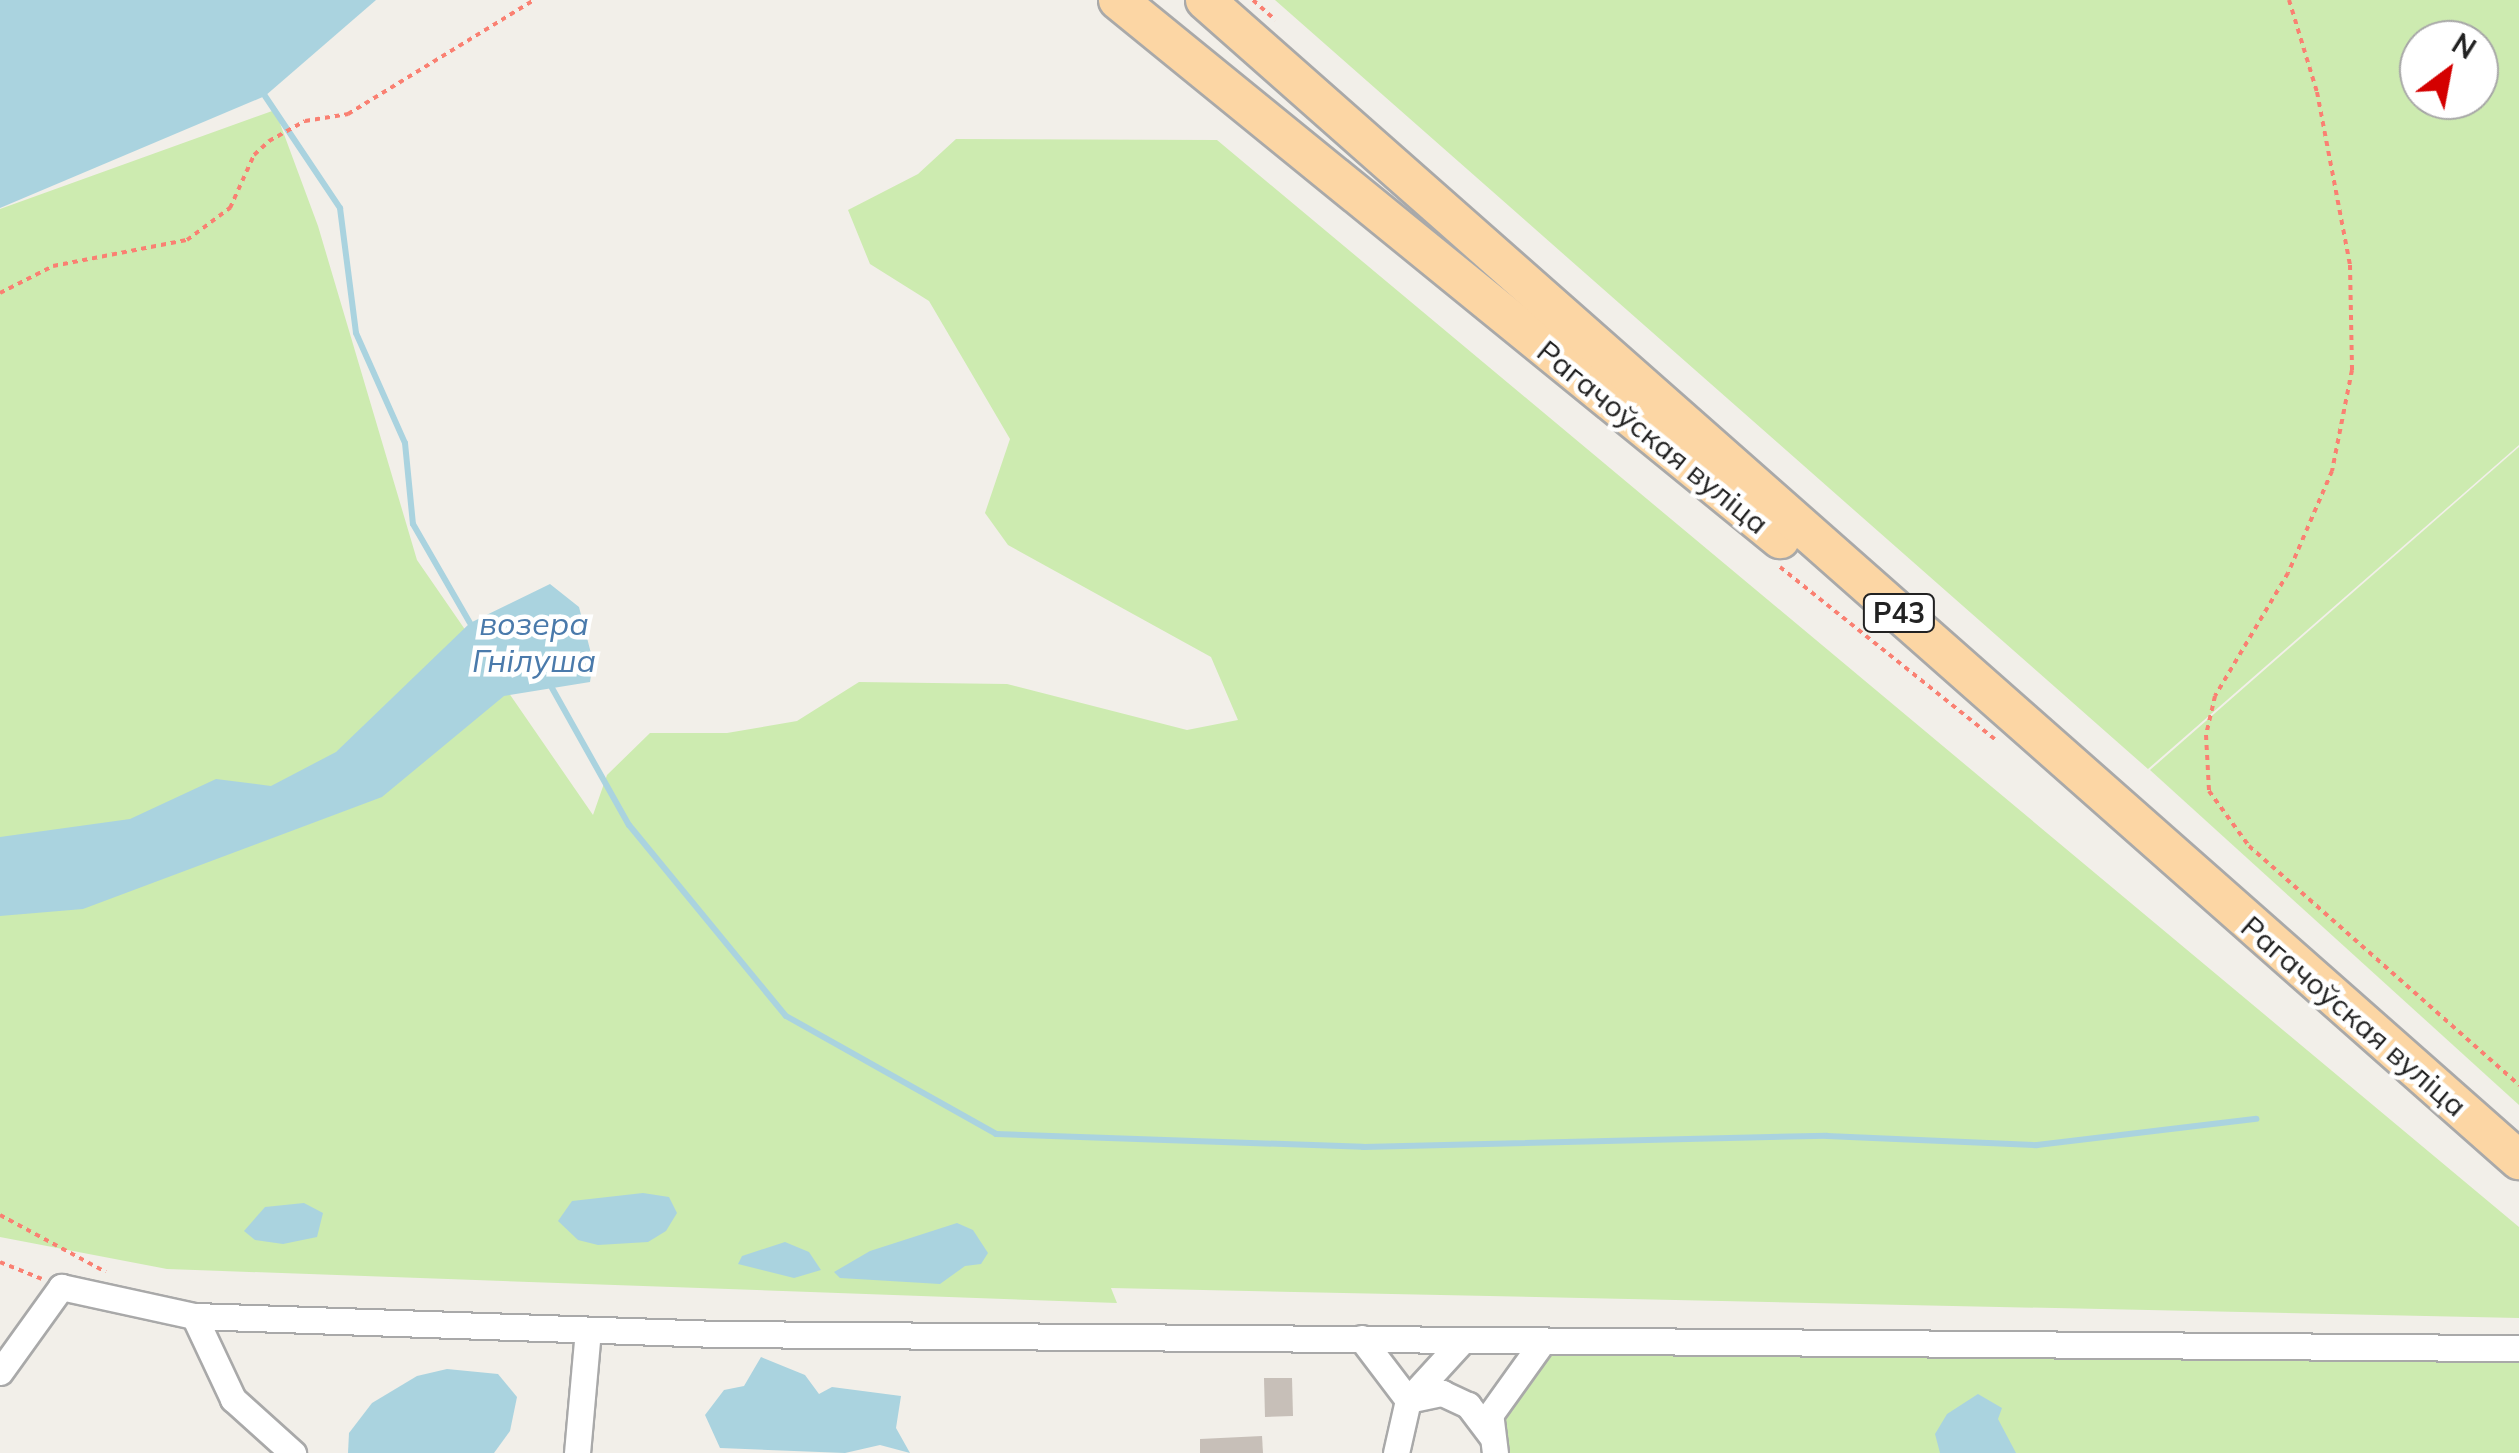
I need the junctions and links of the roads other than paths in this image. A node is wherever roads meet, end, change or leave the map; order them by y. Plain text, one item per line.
1 (1118, 0) edge
2 (1204, 0) edge
3 (2189, 872) junction
4 (2519, 1160) edge
5 (194, 1316) junction
6 (588, 1330) junction
7 (1362, 1338) junction
8 (1463, 1340) junction
9 (1543, 1341) junction
10 (2519, 1348) edge
11 (0, 1372) edge
12 (1408, 1400) junction
13 (1493, 1444) edge
14 (293, 1453) edge
15 (577, 1453) edge
16 (1396, 1453) edge

1 - 3 main road, Рагачоўская вуліца / Р43
2 - 3 main road, Рагачоўская вуліца / Р43
3 - 4 main road, Рагачоўская вуліца / Р43
5 - 6 street
5 - 11 street
5 - 14 street
6 - 7 street
6 - 15 street
7 - 8 street
7 - 12 street
8 - 9 street
8 - 12 street
9 - 10 street
9 - 13 street
12 - 13 street
12 - 16 street

